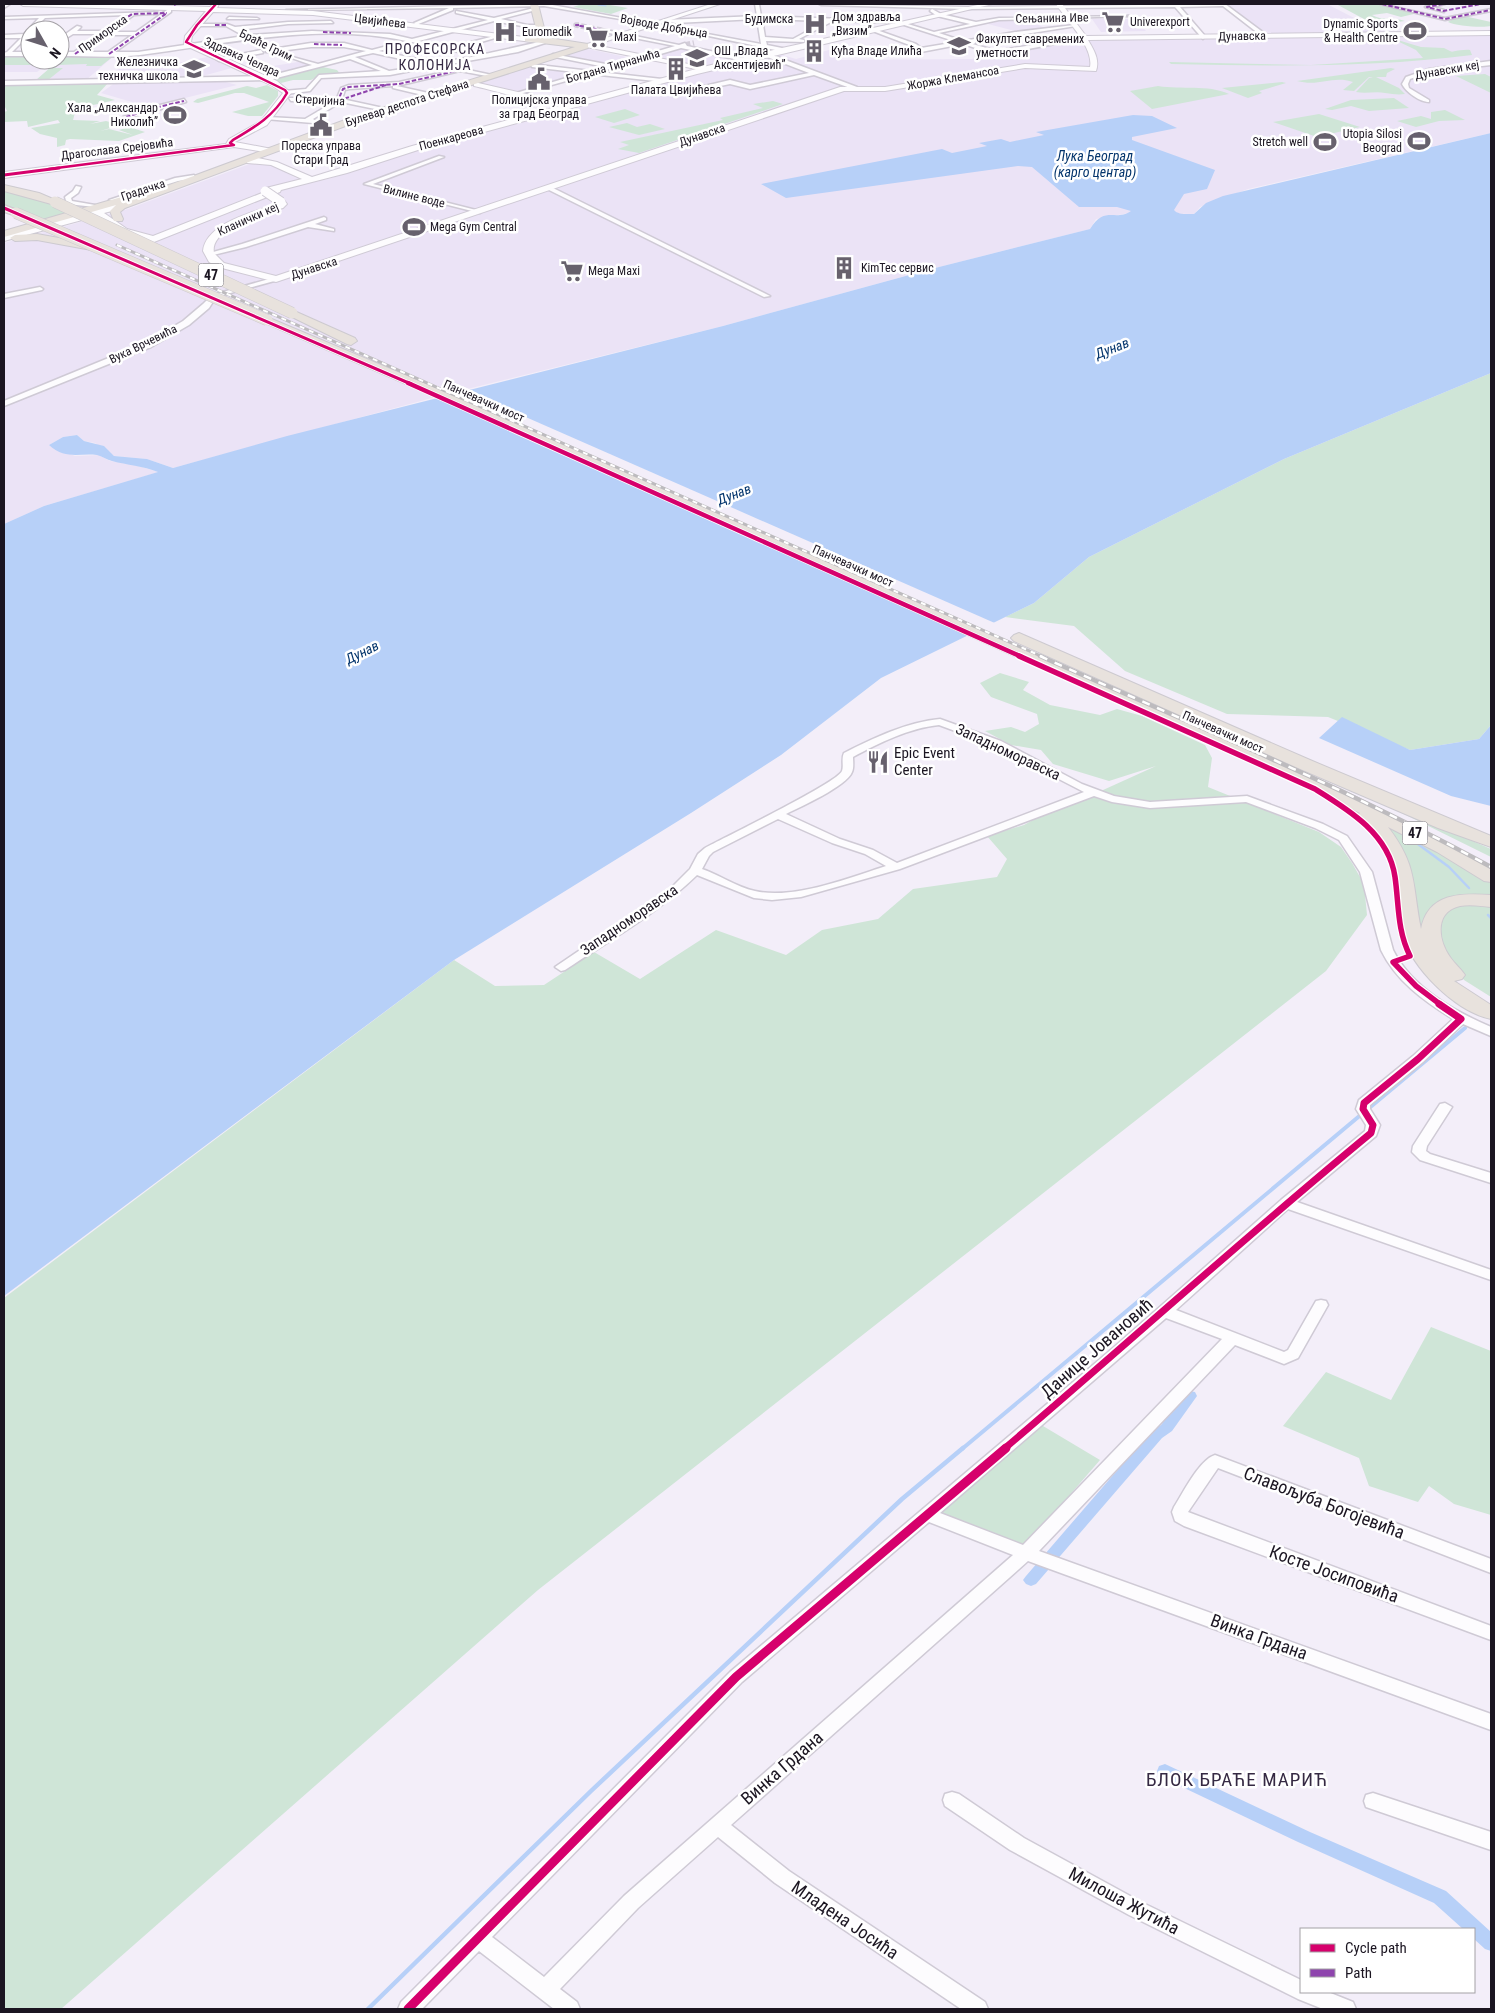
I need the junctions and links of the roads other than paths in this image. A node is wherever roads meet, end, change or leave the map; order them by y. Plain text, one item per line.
1 (8, 4) edge
2 (23, 4) edge
3 (54, 4) edge
4 (87, 4) edge
5 (92, 4) edge
6 (276, 4) edge
7 (717, 4) edge
8 (757, 4) edge
9 (821, 4) edge
10 (857, 4) edge
11 (1382, 4) edge
12 (1407, 4) edge
13 (1443, 4) edge
14 (1481, 4) edge
15 (537, 5) edge
16 (990, 5) edge
17 (1060, 5) edge
18 (1116, 5) edge
19 (1175, 5) edge
20 (1224, 5) edge
21 (109, 6) junction
22 (389, 6) edge
23 (905, 6) junction
24 (928, 6) edge
25 (1392, 6) junction
26 (4, 7) edge
27 (211, 7) edge
28 (451, 7) edge
29 (244, 8) junction
30 (967, 8) junction
31 (1491, 10) edge
32 (846, 11) dead end
33 (166, 12) tunnel mouth
34 (293, 12) junction
35 (153, 13) tunnel mouth
36 (874, 13) dead end
37 (132, 14) junction
38 (235, 14) dead end
39 (95, 15) junction
40 (864, 15) dead end
41 (939, 15) junction
42 (43, 16) junction
43 (759, 17) junction
44 (4, 18) edge
45 (229, 18) junction
46 (838, 18) junction
47 (1069, 18) junction
48 (40, 20) edge
49 (495, 20) junction
50 (667, 20) junction
51 (830, 20) junction
52 (998, 20) junction
53 (199, 22) junction
54 (283, 22) junction
55 (331, 22) dead end
56 (902, 23) junction
57 (416, 24) junction
58 (655, 24) junction
59 (977, 24) junction
60 (540, 26) junction
61 (1074, 26) junction
62 (229, 27) junction
63 (993, 28) dead end
64 (458, 30) junction
65 (601, 30) tunnel mouth
66 (872, 30) junction
67 (1001, 30) dead end
68 (323, 32) junction
69 (70, 33) edge
70 (105, 33) junction
71 (351, 33) junction
72 (933, 33) junction
73 (1013, 33) junction
74 (1491, 33) edge
75 (70, 34) edge
76 (139, 34) junction
77 (622, 34) junction
78 (500, 35) junction
79 (4, 36) edge
80 (20, 36) edge
81 (718, 36) junction
82 (1265, 36) junction
83 (250, 37) junction
84 (916, 37) dead end
85 (1030, 37) dead end
86 (1203, 37) junction
87 (987, 38) junction
88 (1083, 38) junction
89 (528, 39) joint
90 (796, 39) junction
91 (1037, 39) dead end
92 (539, 40) junction
93 (415, 41) junction
94 (700, 41) tunnel mouth
95 (20, 42) edge
96 (258, 42) dead end
97 (764, 42) junction
98 (962, 42) junction
99 (812, 43) junction
100 (1054, 43) junction
101 (314, 44) junction
102 (342, 45) junction
103 (681, 45) junction
104 (192, 46) junction
105 (583, 46) junction
106 (451, 49) junction
107 (1023, 49) junction
108 (785, 50) junction
109 (261, 52) dead end
110 (374, 52) junction
111 (6, 54) edge
112 (20, 54) edge
113 (70, 54) edge
114 (74, 54) junction
115 (110, 54) junction
116 (556, 55) junction
117 (765, 55) junction
118 (485, 56) junction
119 (351, 58) junction
120 (643, 58) junction
121 (219, 59) junction
122 (747, 59) junction
123 (1491, 63) edge
124 (322, 65) junction
125 (434, 65) junction
126 (532, 65) dead end
127 (611, 67) junction
128 (460, 70) junction
129 (704, 71) junction
130 (390, 72) junction
131 (592, 73) junction
132 (814, 73) junction
133 (374, 74) junction
134 (343, 76) junction
135 (490, 76) junction
136 (264, 79) junction
137 (662, 81) junction
138 (4, 83) edge
139 (477, 84) dead end
140 (386, 86) junction
141 (855, 88) junction
142 (682, 92) dead end
143 (518, 94) junction
144 (285, 95) junction
145 (431, 95) junction
146 (340, 100) junction
147 (184, 101) dead end
148 (1427, 101) dead end
149 (547, 103) junction
150 (580, 103) junction
151 (385, 109) junction
152 (559, 109) junction
153 (535, 115) junction
154 (126, 117) dead end
155 (268, 119) junction
156 (306, 121) junction
157 (316, 122) dead end
158 (234, 145) junction
159 (269, 152) junction
160 (257, 156) junction
161 (441, 157) dead end
162 (242, 162) junction
163 (289, 170) junction
164 (344, 171) junction
165 (210, 174) junction
166 (4, 175) edge
167 (310, 179) junction
168 (78, 187) dead end
169 (4, 188) edge
170 (549, 188) junction
171 (265, 192) joint
172 (156, 193) junction
173 (121, 206) junction
174 (92, 211) junction
175 (478, 212) junction
176 (8, 213) edge
177 (324, 219) dead end
178 (309, 225) junction
179 (332, 230) dead end
180 (5, 236) edge
181 (130, 237) junction
182 (97, 248) junction
183 (209, 254) junction
184 (140, 272) dead end
185 (170, 279) junction
186 (276, 279) junction
187 (40, 289) dead end
188 (4, 296) edge
189 (766, 296) dead end
190 (363, 346) dead end
191 (408, 374) junction
192 (4, 404) edge
193 (1092, 792) junction
194 (1336, 794) junction
195 (777, 814) junction
196 (1451, 827) junction
197 (1491, 842) edge
198 (1491, 847) edge
199 (896, 867) junction
200 (695, 871) junction
201 (1491, 877) edge
202 (1491, 901) edge
203 (561, 967) dead end
204 (1491, 1001) edge
205 (1491, 1014) edge
206 (1461, 1019) junction
207 (1491, 1032) edge
208 (1445, 1107) dead end
209 (1491, 1178) edge
210 (1286, 1203) junction
211 (1491, 1275) edge
212 (1321, 1304) dead end
213 (1164, 1311) junction
214 (1233, 1338) junction
215 (1180, 1512) joint
216 (926, 1514) junction
217 (1026, 1553) junction
218 (1491, 1566) edge
219 (1491, 1633) edge
220 (1491, 1722) edge
221 (952, 1800) dead end
222 (1373, 1801) dead end
223 (717, 1825) junction
224 (1491, 1841) edge
225 (478, 1938) junction
226 (545, 1990) junction
227 (1300, 1990) edge
228 (1308, 1993) edge
229 (408, 2009) edge
230 (570, 2009) edge
231 (978, 2009) edge
232 (1346, 2009) edge

1 - 26 street
2 - 3 main road, Цвијићева
3 - 21 main road, Цвијићева
4 - 5 main road, Цвијићева
5 - 27 main road, Цвијићева
6 - 29 main road
7 - 50 main road, Булевар деспота Стефана
8 - 43 street
9 - 10 street
10 - 23 street
10 - 32 street
11 - 25 street
12 - 25 street
13 - 14 street
15 - 28 street
15 - 49 street
15 - 58 street, Војводе Добрњца
15 - 60 main road
16 - 17 street
16 - 30 main road, Поенкареова
16 - 52 street
17 - 18 street
17 - 47 main road, Жоржа Клемансоа
18 - 19 street
18 - 47 street, Сењанина Иве
19 - 20 street
19 - 86 street
20 - 82 street
21 - 27 main road, Цвијићева
21 - 39 street
22 - 28 street
22 - 34 street
23 - 24 street
23 - 36 street
24 - 30 street
24 - 41 street
25 - 31 street
27 - 29 main road, Цвијићева
27 - 34 main road, Цвијићева
27 - 53 main road, Здравка Челара
28 - 49 street
28 - 57 street
29 - 34 main road, Цвијићева
30 - 41 main road, Поенкареова
33 - 76 street
34 - 54 street
34 - 57 main road, Цвијићева
34 - 64 main road, Цвијићева
35 - 37 street
37 - 39 street
37 - 70 street, Приморска
38 - 45 street, Браће Грим
39 - 42 street
39 - 69 street
40 - 46 street
41 - 56 main road, Поенкареова
41 - 59 street
42 - 44 street
42 - 48 street
43 - 50 street, Будимска
43 - 51 street, Будимска
43 - 97 street
45 - 54 street
45 - 62 street, Браће Грим
46 - 51 street
46 - 56 street
47 - 52 street, Сењанина Иве
47 - 61 main road, Жоржа Клемансоа
49 - 60 street
49 - 64 street
50 - 58 main road, Булевар деспота Стефана
51 - 90 street
52 - 59 street, Сењанина Иве
53 - 62 street
53 - 104 main road, Здравка Челара
54 - 55 street
54 - 62 street
56 - 66 main road, Поенкареова
56 - 72 street
57 - 64 main road, Цвијићева
58 - 77 main road, Булевар деспота Стефана
58 - 81 street, Војводе Добрњца
59 - 63 street
59 - 72 street, Сењанина Иве
60 - 92 main road
61 - 73 street
61 - 88 main road, Жоржа Клемансоа
62 - 83 street, Браће Грим
64 - 78 main road, Цвијићева
64 - 92 main road, Цвијићева
64 - 93 street
65 - 77 street
66 - 98 street
66 - 99 main road, Поенкареова
67 - 73 street
68 - 71 street
68 - 83 street
68 - 101 street
70 - 75 street
70 - 76 street
70 - 114 street, Приморска
71 - 93 street
71 - 102 street
72 - 84 street, Сењанина Иве
72 - 98 street
73 - 85 street
73 - 87 street
74 - 82 main road, Дунавска
76 - 115 street
77 - 103 street
77 - 105 main road, Булевар деспота Стефана
78 - 89 main road, Цвијићева
78 - 106 street
79 - 80 street
81 - 94 street
81 - 97 street, Војводе Добрњца
82 - 86 main road, Дунавска
83 - 96 street, Браће Грим
83 - 104 street
86 - 88 main road, Дунавска
87 - 98 street
87 - 107 street
88 - 100 street, Дунавска
88 - 141 main road, Жоржа Клемансоа
89 - 92 main road
90 - 97 street
90 - 99 street
91 - 100 street
92 - 105 main road, Цвијићева
92 - 118 street
93 - 106 street
93 - 110 street
95 - 111 street
97 - 108 street, Војводе Добрњца
98 - 107 street, Дунавска
99 - 108 main road, Поенкареова
100 - 107 street, Дунавска
101 - 102 street
101 - 124 street, Браће Грим
102 - 110 street
103 - 120 street, Богдана Тирнанића
103 - 122 street
104 - 115 street
104 - 121 main road, Здравка Челара
105 - 116 main road, Булевар деспота Стефана
105 - 120 main road, Цвијићева
106 - 118 street
108 - 117 main road, Поенкареова
109 - 121 street
110 - 119 street
110 - 125 street
111 - 112 street
113 - 114 street
114 - 115 street
116 - 127 street
116 - 135 main road, Булевар деспота Стефана
117 - 122 main road, Поенкареова
117 - 132 street
118 - 125 street
119 - 124 street
119 - 130 street
120 - 127 street, Богдана Тирнанића
120 - 129 main road, Цвијићева
121 - 136 main road, Здравка Челара
122 - 129 main road, Поенкареова
123 - 148 street, Дунавски кеј
124 - 134 street, Браће Грим
124 - 136 street
125 - 128 street
125 - 130 street
126 - 131 street
127 - 131 street, Богдана Тирнанића
128 - 135 street
128 - 140 street
129 - 137 main road, Поенкареова
130 - 133 street
131 - 137 street
131 - 143 street, Богдана Тирнанића
132 - 141 street
132 - 142 street
133 - 134 street
133 - 140 street
134 - 144 street
135 - 145 main road, Булевар деспота Стефана
136 - 138 street
136 - 144 main road, Здравка Челара
137 - 150 main road, Поенкареова
139 - 143 main road
140 - 145 street
140 - 146 street
140 - 146 street
141 - 170 main road, Дунавска
143 - 149 main road
144 - 146 street, Стеријина
144 - 155 main road
145 - 151 main road, Булевар деспота Стефана
146 - 151 street, Стеријина
146 - 156 street
147 - 154 street
149 - 150 main road, Поенкареова
149 - 152 main road
149 - 153 main road
150 - 152 main road, Поенкареова
151 - 159 main road, Булевар деспота Стефана
152 - 153 main road, Поенкареова
153 - 164 main road, Поенкареова
155 - 156 street
155 - 158 main road
156 - 157 street
158 - 159 main road, Драгослава Срејовића
158 - 166 main road, Драгослава Срејовића
159 - 160 main road, Булевар деспота Стефана
160 - 162 main road, Булевар деспота Стефана
160 - 163 main road
161 - 175 street, Вилине воде
162 - 163 main road
162 - 165 main road, Булевар деспота Стефана
163 - 167 main road
164 - 167 main road, Поенкареова
164 - 174 main road, Поенкареова
165 - 172 main road, Булевар деспота Стефана
165 - 174 main road
167 - 171 main road, Поенкареова
168 - 174 street
169 - 181 main road, 47, bridge
170 - 175 main road, Дунавска
170 - 189 street
171 - 183 main road, Кланички кеј, bridge
172 - 173 main road, Булевар деспота Стефана
172 - 180 main road, Булевар деспота Стефана
173 - 174 main road, Булевар деспота Стефана
173 - 181 main road
174 - 180 main road
175 - 186 main road, Дунавска
176 - 182 main road, 47, bridge
177 - 178 street, Кланички кеј
178 - 179 street
178 - 183 street, Кланички кеј
180 - 182 main road, bridge
181 - 190 main road, 47, bridge
182 - 185 main road, 47, bridge
183 - 186 main road, Кланички кеј
184 - 185 main road, bridge
185 - 191 main road, 47, bridge
186 - 192 street, Вука Врчевића
187 - 188 street
191 - 194 main road, Панчевачки мост / 47
191 - 196 main road, Панчевачки мост / 47
193 - 195 street, Западноморавска
193 - 199 street, Западноморавска
193 - 206 street, Западноморавска
194 - 201 main road, 47
194 - 205 main road
195 - 199 street
195 - 200 street, Западноморавска
196 - 197 main road
196 - 198 main road, 47
199 - 200 street, Западноморавска
200 - 203 street, Западноморавска
202 - 204 main road
206 - 207 street
206 - 210 street, Данице Јовановић
208 - 209 street
210 - 211 street
210 - 213 street, Данице Јовановић
212 - 214 street, Данице Јовановић
213 - 214 street, Данице Јовановић
213 - 216 street, Данице Јовановић
214 - 217 street, Винка Грдана
215 - 218 street, Славољуба Богојевића
215 - 219 street, Косте Јосиповића
216 - 217 street, Винка Грдана
216 - 225 street, Данице Јовановић
217 - 220 street, Винка Грдана
217 - 223 street, Винка Грдана
221 - 227 street, Милоша Жутића
222 - 224 street
223 - 226 street, Винка Грдана
223 - 231 street, Младена Јосића
225 - 226 street
225 - 229 street, Данице Јовановић
226 - 230 street
228 - 232 street

